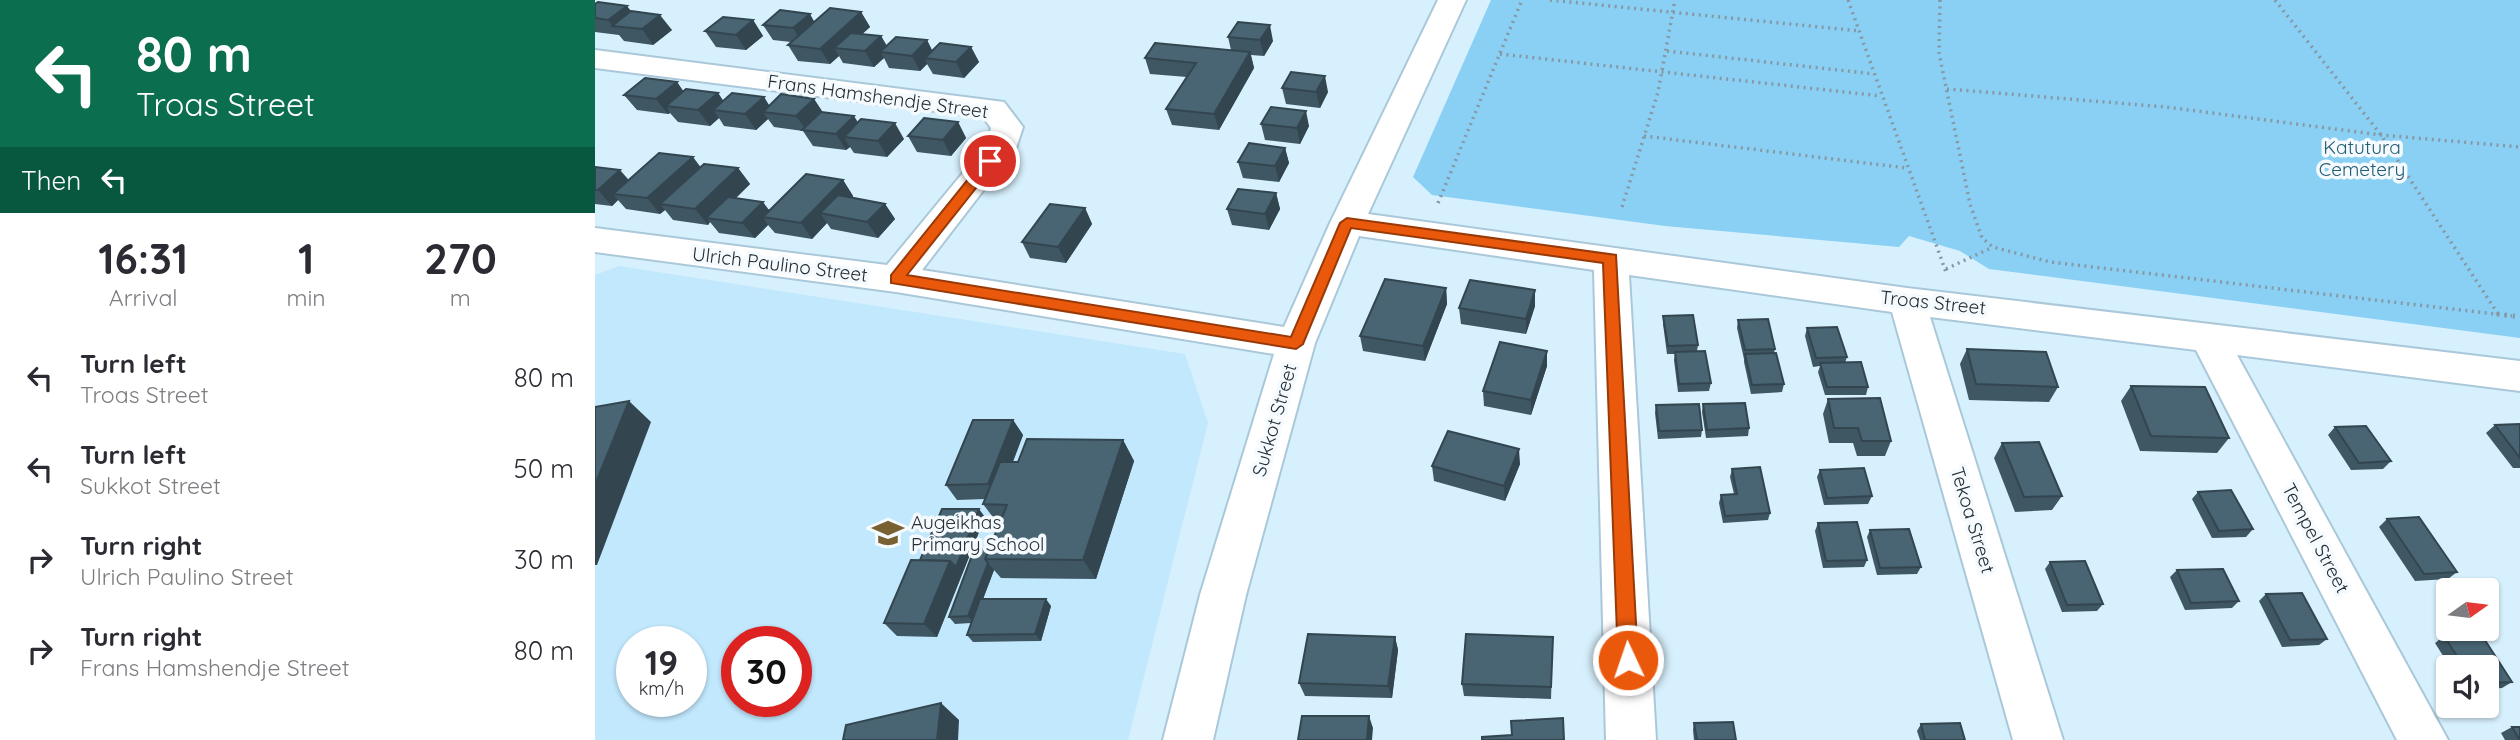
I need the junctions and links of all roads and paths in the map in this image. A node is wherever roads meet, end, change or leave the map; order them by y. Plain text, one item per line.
1 (1522, 0) edge
2 (1550, 0) edge
3 (1675, 0) edge
4 (1848, 0) edge
5 (1940, 0) edge
6 (2276, 0) edge
7 (1442, 1) edge
8 (1675, 13) junction
9 (1860, 31) junction
10 (1667, 51) junction
11 (1500, 54) junction
12 (595, 59) edge
13 (1663, 69) junction
14 (1874, 74) junction
15 (1947, 89) junction
16 (1881, 96) junction
17 (2381, 135) junction
18 (1644, 136) junction
19 (2520, 147) edge
20 (1907, 168) junction
21 (1622, 207) dead end
22 (1347, 223) junction
23 (1423, 233) junction
24 (596, 241) edge
25 (1936, 243) dead end
26 (1993, 247) junction
27 (1611, 259) junction
28 (1946, 270) dead end
29 (896, 279) junction
30 (1907, 301) junction
31 (2498, 314) junction
32 (2520, 317) edge
33 (2208, 337) junction
34 (1296, 344) junction
35 (2520, 376) edge
36 (1188, 740) edge
37 (1631, 740) edge
38 (2038, 740) edge
39 (2423, 740) edge

1 - 11 path
2 - 8 path
3 - 8 path
4 - 9 path
5 - 15 path
6 - 17 path
7 - 22 street, Sukkot Street
8 - 9 path
8 - 10 path
9 - 14 path
10 - 13 path
10 - 14 path
11 - 13 path
11 - 23 path
12 - 29 street, Frans Hamshendje Street
13 - 16 path
13 - 18 path
14 - 16 path
15 - 17 path
15 - 26 path
16 - 20 path
17 - 19 path
17 - 31 path
18 - 20 path
18 - 21 path
20 - 25 path
22 - 23 street, Troas Street
22 - 34 street, Sukkot Street
23 - 27 street, Troas Street
24 - 29 street, Ulrich Paulino Street
26 - 28 path
26 - 31 path
27 - 30 street, Troas Street
27 - 37 street
29 - 34 street, Ulrich Paulino Street
30 - 33 street, Troas Street
30 - 38 street, Tekoa Street
31 - 32 path
33 - 35 street, Troas Street
33 - 39 street, Tempel Street
34 - 36 street, Sukkot Street

